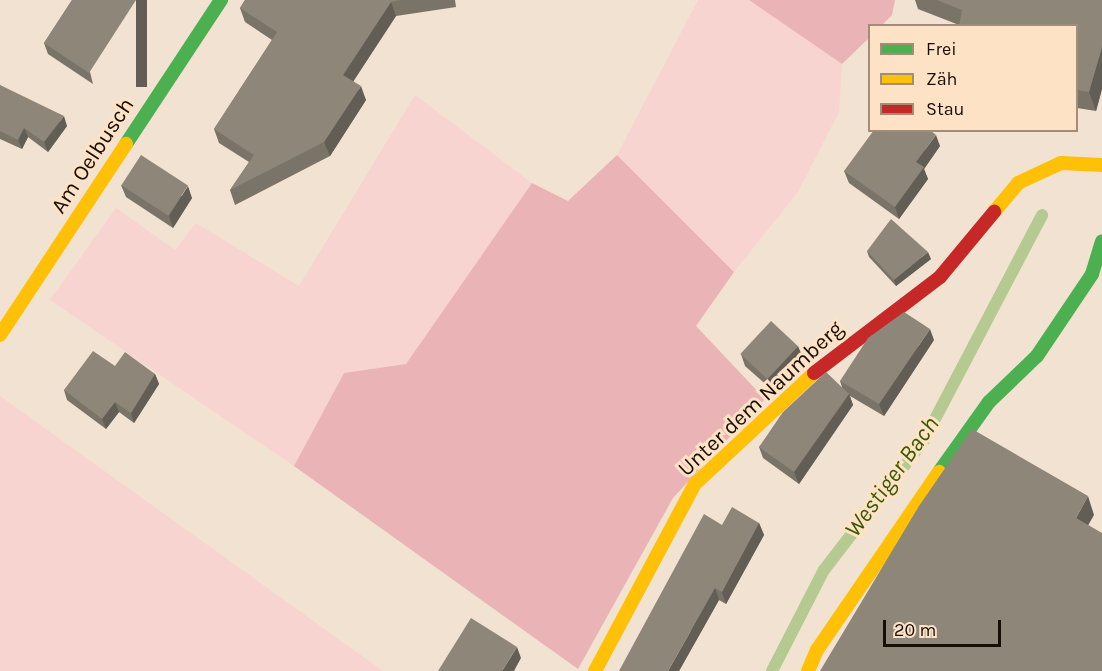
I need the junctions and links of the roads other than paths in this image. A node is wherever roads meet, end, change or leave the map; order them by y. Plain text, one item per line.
1 (221, 0) edge
2 (1102, 165) edge
3 (1102, 241) edge
4 (0, 336) edge
5 (595, 671) edge
6 (808, 671) edge

1 - 4 street, Am Oelbusch
2 - 5 street, Unter dem Naumberg
3 - 6 street

